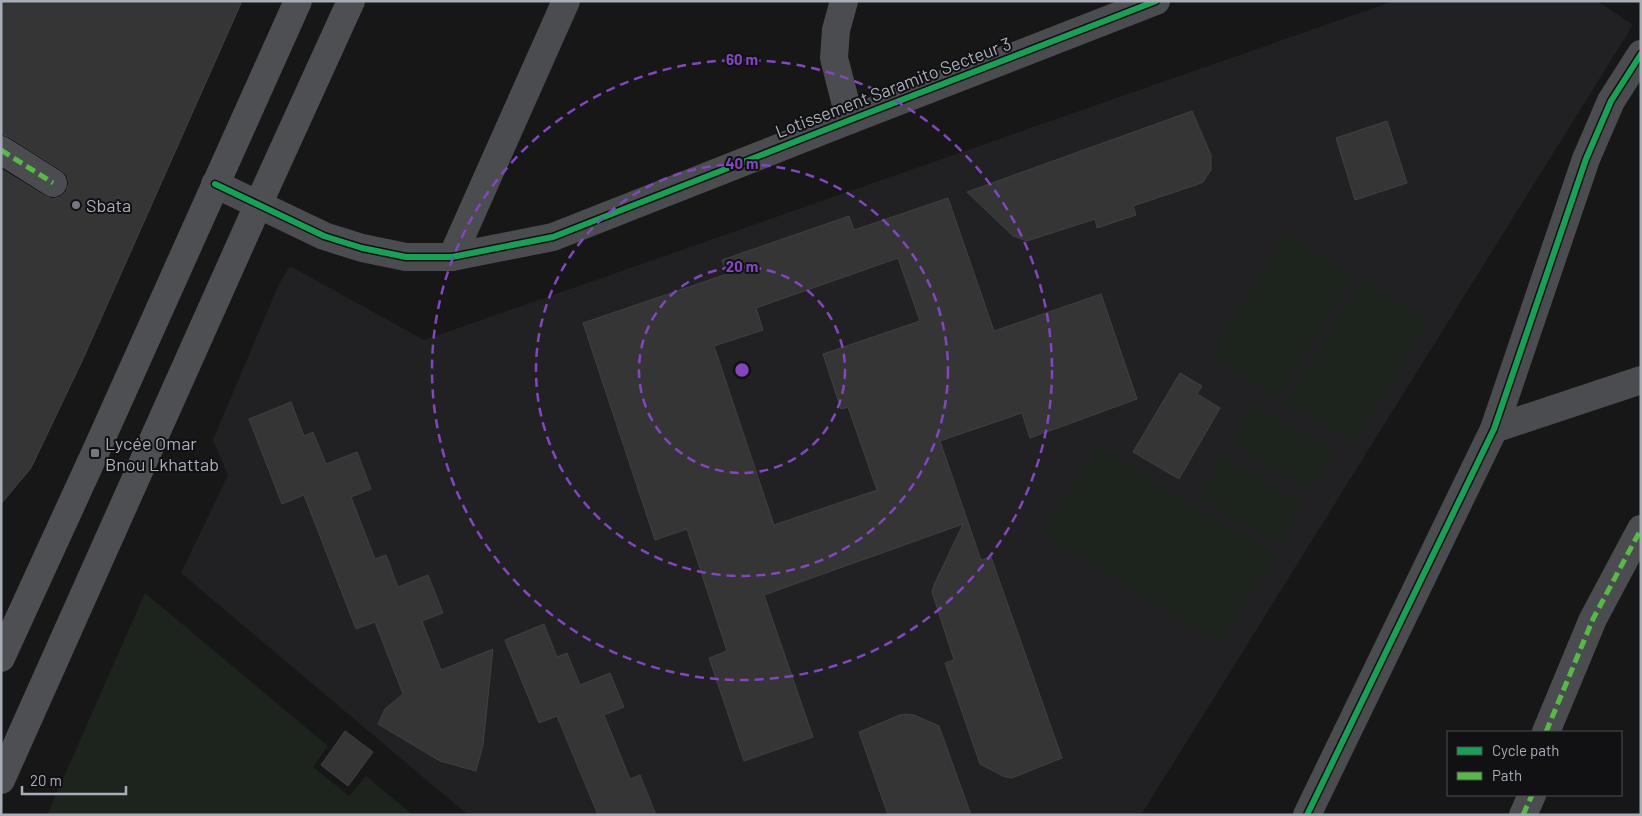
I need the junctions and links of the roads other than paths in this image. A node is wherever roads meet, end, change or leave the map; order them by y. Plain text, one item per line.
1 (298, 1) edge
2 (351, 1) edge
3 (566, 1) edge
4 (844, 1) edge
5 (1156, 1) edge
6 (1641, 54) edge
7 (850, 120) junction
8 (1, 150) edge
9 (53, 183) dead end
10 (215, 184) junction
11 (258, 205) junction
12 (452, 257) junction
13 (1641, 380) edge
14 (1494, 429) junction
15 (1641, 529) edge
16 (1, 658) edge
17 (1546, 731) edge
18 (1, 780) edge
19 (1532, 796) edge
20 (1307, 815) edge
21 (1523, 815) edge

1 - 10 main road
2 - 11 main road
3 - 12 street
4 - 7 street
5 - 7 street, Lotissement Saramito Secteur 3
6 - 14 street
7 - 12 street, Lotissement Saramito Secteur 3
8 - 9 street
10 - 11 street, Lotissement Saramito Secteur 3
10 - 16 main road
11 - 12 street, Lotissement Saramito Secteur 3
11 - 18 main road
13 - 14 street
14 - 20 street
15 - 17 street
19 - 21 street

